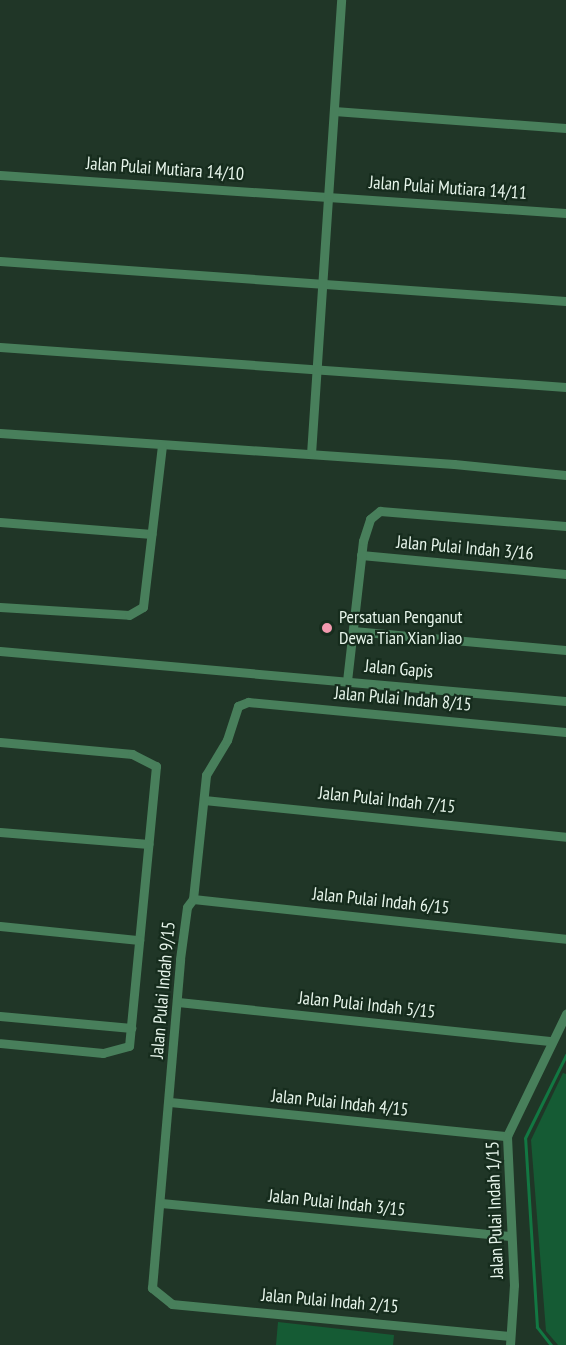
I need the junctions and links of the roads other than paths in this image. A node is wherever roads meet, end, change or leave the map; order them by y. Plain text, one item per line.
1 (341, 0) edge
2 (334, 111) junction
3 (566, 128) edge
4 (0, 175) edge
5 (328, 197) junction
6 (566, 213) edge
7 (0, 261) edge
8 (322, 284) junction
9 (566, 301) edge
10 (0, 347) edge
11 (317, 369) junction
12 (566, 387) edge
13 (0, 433) edge
14 (162, 445) junction
15 (311, 454) junction
16 (566, 475) edge
17 (0, 522) edge
18 (566, 526) edge
19 (152, 534) junction
20 (361, 555) junction
21 (566, 574) edge
22 (0, 607) edge
23 (353, 631) junction
24 (566, 650) edge
25 (0, 651) edge
26 (347, 681) junction
27 (566, 701) edge
28 (238, 706) joint
29 (566, 732) edge
30 (0, 742) edge
31 (204, 800) junction
32 (0, 832) edge
33 (566, 837) edge
34 (149, 844) junction
35 (193, 899) junction
36 (0, 926) edge
37 (566, 939) edge
38 (139, 940) junction
39 (178, 1002) junction
40 (566, 1014) edge
41 (0, 1016) edge
42 (131, 1028) junction
43 (552, 1041) junction
44 (0, 1043) edge
45 (170, 1102) junction
46 (507, 1136) junction
47 (161, 1203) junction
48 (510, 1236) junction
49 (152, 1288) joint
50 (510, 1341) edge

1 - 2 street
2 - 3 street
2 - 5 street
4 - 5 street, Jalan Pulai Mutiara 14/10
5 - 6 street, Jalan Pulai Mutiara 14/11
5 - 8 street
7 - 8 street
8 - 9 street
8 - 11 street
10 - 11 street
11 - 12 street
11 - 15 street
13 - 14 street
14 - 15 street
14 - 19 street
15 - 16 street
17 - 19 street
18 - 20 street
19 - 22 street
20 - 21 street, Jalan Pulai Indah 3/16
20 - 23 street
23 - 24 street
23 - 26 street
25 - 26 street, Jalan Gapis
26 - 27 street, Jalan Gapis
28 - 29 street, Jalan Pulai Indah 8/15
28 - 31 street, Jalan Pulai Indah 9/15
30 - 34 street
31 - 33 street, Jalan Pulai Indah 7/15
31 - 35 street, Jalan Pulai Indah 9/15
32 - 34 street
34 - 38 street
35 - 37 street, Jalan Pulai Indah 6/15
35 - 39 street, Jalan Pulai Indah 9/15
36 - 38 street
38 - 42 street
39 - 43 street, Jalan Pulai Indah 5/15
39 - 45 street, Jalan Pulai Indah 9/15
40 - 43 street, Jalan Pulai Indah 1/15
41 - 42 street
42 - 44 street
43 - 46 street, Jalan Pulai Indah 1/15
45 - 46 street, Jalan Pulai Indah 4/15
45 - 47 street, Jalan Pulai Indah 9/15
46 - 48 street, Jalan Pulai Indah 1/15
47 - 48 street, Jalan Pulai Indah 3/15
47 - 49 street, Jalan Pulai Indah 9/15
48 - 50 street, Jalan Pulai Indah 1/15
49 - 50 street, Jalan Pulai Indah 2/15

